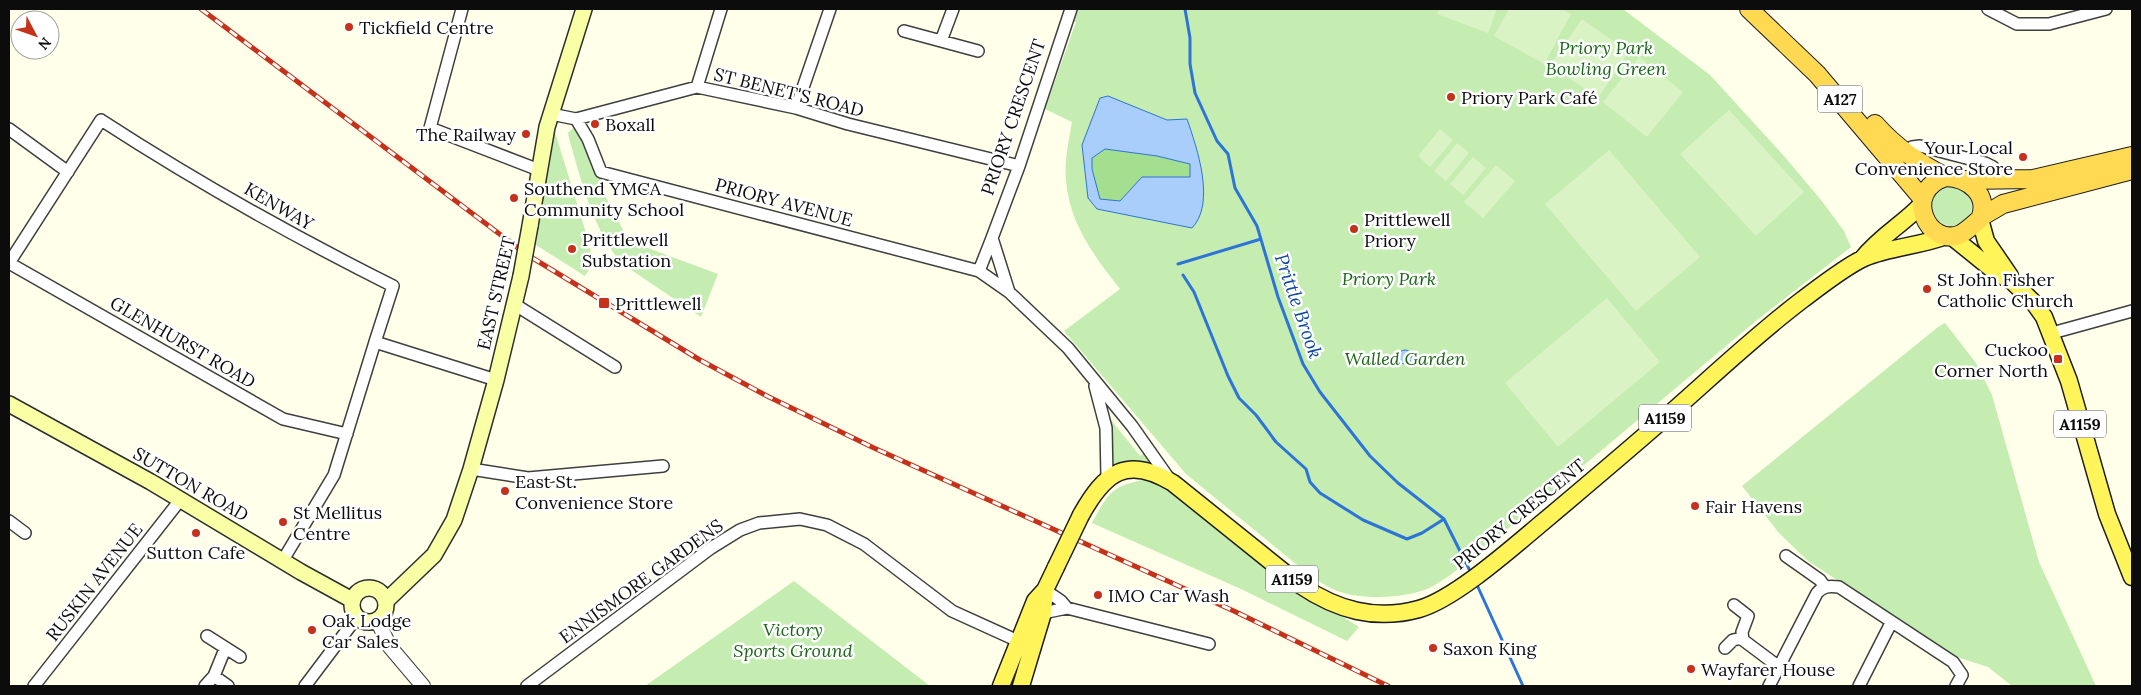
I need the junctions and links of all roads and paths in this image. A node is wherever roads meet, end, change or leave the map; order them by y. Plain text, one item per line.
1 (462, 9) edge
2 (584, 9) edge
3 (721, 9) edge
4 (830, 9) edge
5 (952, 9) edge
6 (1071, 9) edge
7 (1749, 9) edge
8 (1766, 9) edge
9 (1988, 9) edge
10 (2106, 9) edge
11 (904, 32) dead end
12 (941, 41) junction
13 (978, 51) dead end
14 (697, 87) junction
15 (796, 108) junction
16 (551, 114) junction
17 (576, 119) junction
18 (9, 129) edge
19 (1909, 151) junction
20 (2132, 156) edge
21 (1018, 166) junction
22 (539, 170) junction
23 (2132, 170) edge
24 (68, 172) junction
25 (1946, 177) junction
26 (1965, 180) junction
27 (1998, 181) junction
28 (1922, 202) junction
29 (1980, 218) junction
30 (1949, 236) junction
31 (992, 238) junction
32 (1862, 259) junction
33 (9, 262) edge
34 (979, 271) junction
35 (2012, 282) junction
36 (1009, 292) junction
37 (514, 304) junction
38 (2132, 311) edge
39 (2052, 333) junction
40 (375, 342) junction
41 (615, 367) dead end
42 (496, 380) junction
43 (1093, 380) junction
44 (9, 404) edge
45 (347, 434) junction
46 (664, 466) dead end
47 (471, 469) junction
48 (1106, 478) junction
49 (1173, 483) junction
50 (181, 499) junction
51 (9, 520) edge
52 (25, 534) dead end
53 (1786, 556) dead end
54 (283, 560) junction
55 (416, 572) junction
56 (2132, 577) edge
57 (1825, 587) junction
58 (374, 588) junction
59 (1045, 590) junction
60 (352, 600) junction
61 (386, 600) junction
62 (1734, 605) dead end
63 (1067, 608) junction
64 (1043, 613) junction
65 (357, 618) junction
66 (378, 620) junction
67 (1891, 623) junction
68 (207, 636) dead end
69 (1742, 638) junction
70 (1018, 641) junction
71 (1208, 644) dead end
72 (1725, 648) dead end
73 (225, 649) junction
74 (240, 658) dead end
75 (1779, 667) junction
76 (214, 676) junction
77 (34, 686) edge
78 (205, 686) edge
79 (228, 686) edge
80 (305, 686) edge
81 (423, 686) edge
82 (527, 686) edge
83 (1001, 686) edge
84 (1021, 686) edge
85 (1769, 686) edge
86 (1859, 686) edge
87 (1958, 686) edge

1 - 22 street
2 - 16 main road, EAST STREET
3 - 14 street
4 - 15 street
5 - 12 street
6 - 21 street, PRIORY CRESCENT
7 - 28 highway, A127
8 - 19 highway, A127
9 - 10 street
11 - 12 street
12 - 13 street
14 - 15 street, ST BENET'S ROAD
14 - 17 street, ST BENET'S ROAD
15 - 21 street, ST BENET'S ROAD
16 - 17 street, ST BENET'S ROAD
16 - 22 main road, EAST STREET
17 - 34 street, PRIORY AVENUE
18 - 24 street
19 - 25 highway, A127
19 - 27 street
20 - 27 highway
21 - 31 street, PRIORY CRESCENT
22 - 37 main road, EAST STREET, bridge
23 - 29 highway
24 - 33 street
24 - 40 street, KENWAY
25 - 26 highway
25 - 28 highway
26 - 27 highway
26 - 29 highway
28 - 30 highway
28 - 32 main road, PRIORY CRESCENT / A1159
29 - 30 highway
29 - 35 main road, A1159
30 - 32 main road, PRIORY CRESCENT / A1159
30 - 35 main road, A1159
31 - 34 street, PRIORY CRESCENT
31 - 36 street, PRIORY CRESCENT
32 - 49 main road, PRIORY CRESCENT / A1159
33 - 45 street, GLENHURST ROAD
34 - 36 street, PRIORY AVENUE
35 - 39 main road, A1159
36 - 43 street, PRIORY CRESCENT
37 - 41 street
37 - 42 main road, EAST STREET
38 - 39 street
39 - 56 main road, A1159
40 - 42 street
40 - 45 street
42 - 47 main road, EAST STREET
43 - 48 street, PRIORY CRESCENT
43 - 49 street, PRIORY CRESCENT
44 - 50 main road, SUTTON ROAD
45 - 54 street
46 - 47 street
47 - 55 main road, EAST STREET
48 - 49 main road, PRIORY CRESCENT / A1159
48 - 59 main road, PRIORY CRESCENT / A1159, bridge
50 - 54 main road, SUTTON ROAD
50 - 77 street, RUSKIN AVENUE
51 - 52 street
53 - 57 street
54 - 60 main road, SUTTON ROAD
55 - 58 main road, EAST STREET
55 - 61 main road, EAST STREET
57 - 67 street
57 - 75 street
58 - 60 main road
58 - 61 main road
59 - 63 street
59 - 64 main road, A1159
59 - 70 main road, A1159
60 - 65 main road
61 - 66 main road
62 - 69 street
63 - 64 street
63 - 71 street
64 - 84 main road, A1159
65 - 66 main road
65 - 80 street
66 - 81 street
67 - 86 street
67 - 87 street
68 - 73 street
69 - 72 street
69 - 75 street
70 - 82 street, ENNISMORE GARDENS
70 - 83 main road, A1159
73 - 74 street
73 - 76 street
75 - 85 street
76 - 78 street
76 - 79 street

